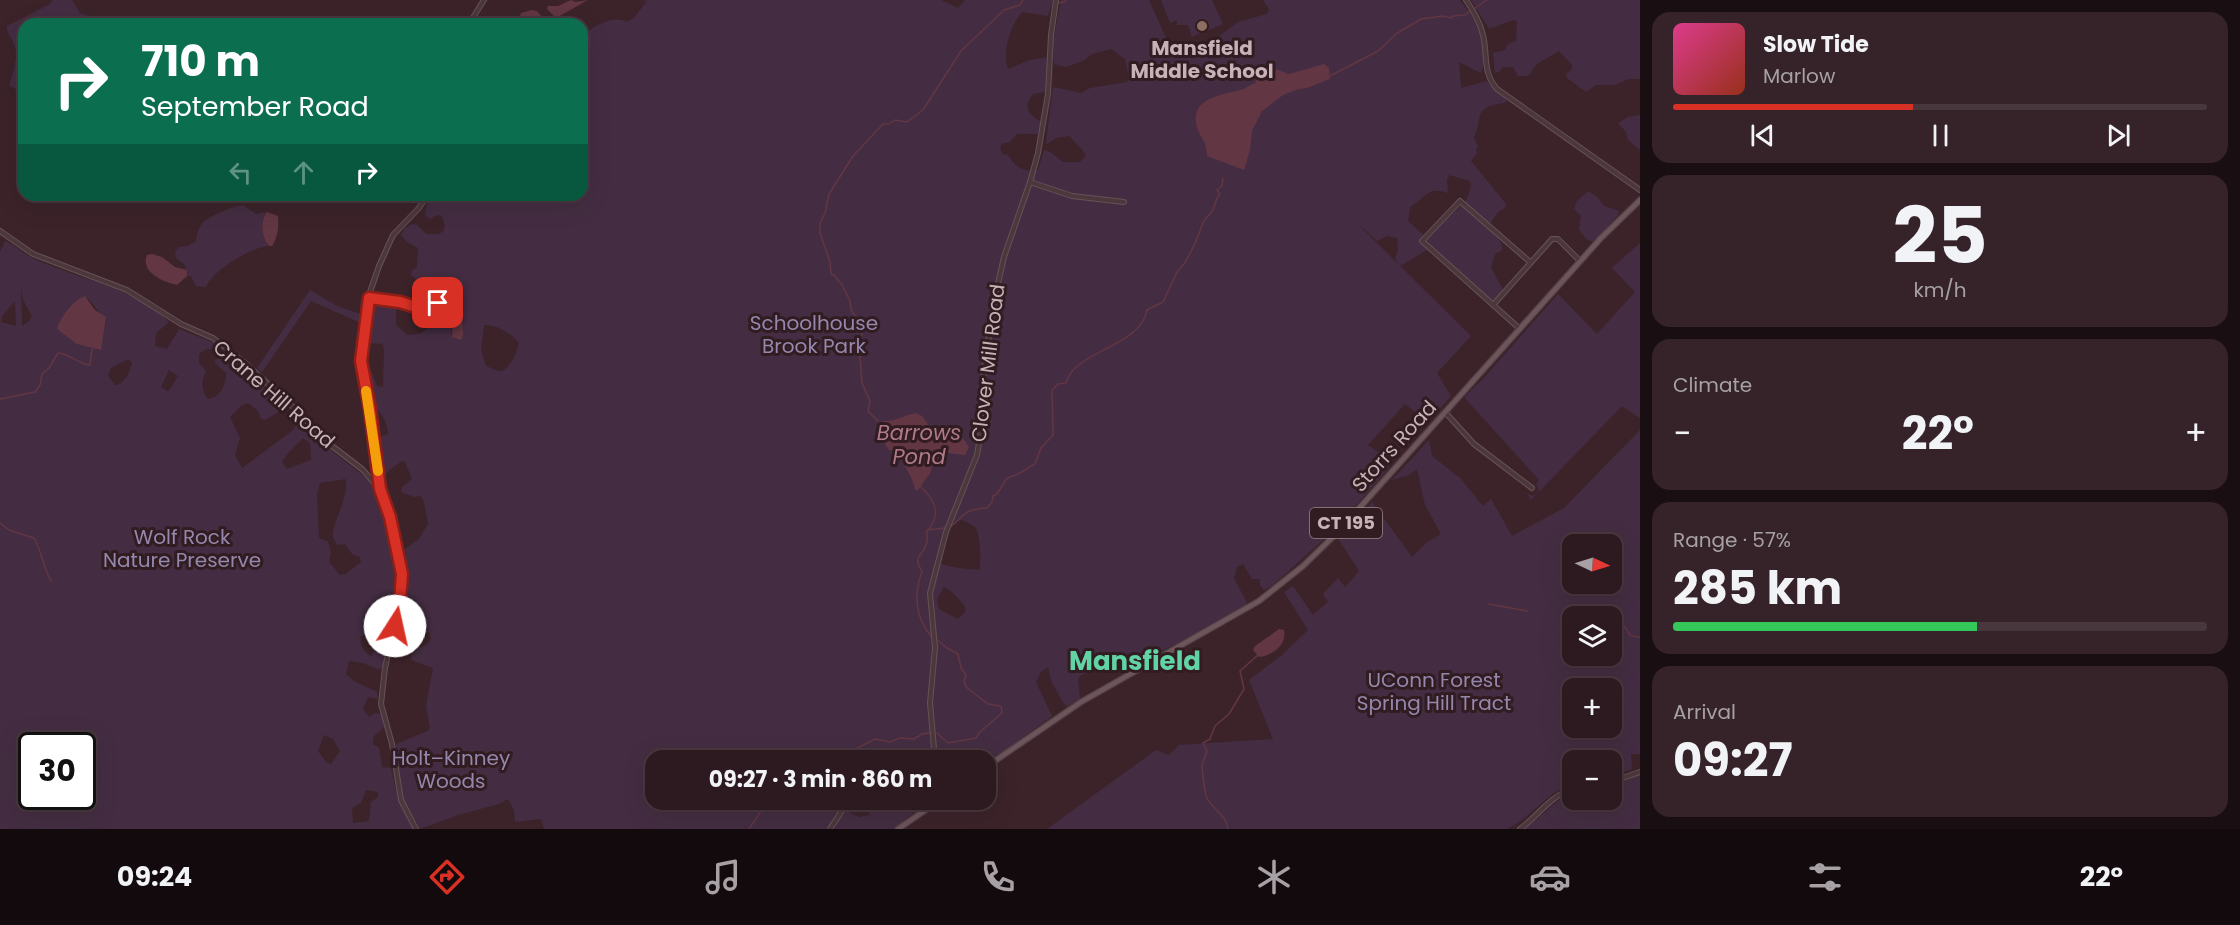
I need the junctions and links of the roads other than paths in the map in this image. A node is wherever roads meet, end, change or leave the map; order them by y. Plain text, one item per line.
1 (484, 0) edge
2 (1056, 0) edge
3 (1466, 0) edge
4 (473, 18) edge
5 (1030, 182) junction
6 (1640, 190) edge
7 (424, 201) edge
8 (1640, 201) edge
9 (1124, 202) dead end
10 (0, 231) edge
11 (1580, 261) junction
12 (1530, 262) junction
13 (369, 298) junction
14 (438, 303) dead end
15 (1492, 305) junction
16 (1520, 328) junction
17 (1445, 412) junction
18 (1532, 488) dead end
19 (380, 489) junction
20 (934, 750) edge
21 (996, 759) edge
22 (1640, 772) edge
23 (1622, 778) edge
24 (1562, 793) edge
25 (842, 810) edge
26 (926, 810) edge
27 (416, 829) edge
28 (830, 829) edge
29 (898, 829) edge
30 (1520, 829) edge

1 - 4 street
2 - 5 street, Clover Mill Road
3 - 6 street
5 - 9 street
5 - 20 street, Clover Mill Road
7 - 13 street
8 - 11 main road, Storrs Road / CT 195
10 - 19 street, Crane Hill Road
11 - 12 street
11 - 16 main road, Storrs Road / CT 195
12 - 15 street
12 - 15 street
13 - 14 street
13 - 19 street
15 - 16 street
16 - 17 main road, Storrs Road / CT 195
17 - 18 street
17 - 21 main road, Storrs Road / CT 195
19 - 27 street
22 - 23 street
24 - 30 street
25 - 28 street
26 - 29 main road

